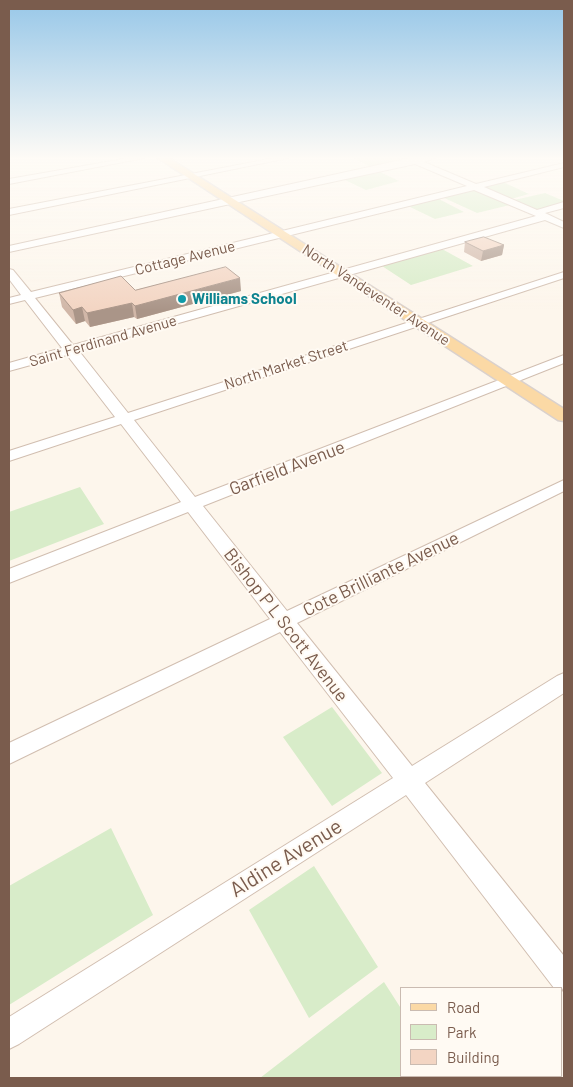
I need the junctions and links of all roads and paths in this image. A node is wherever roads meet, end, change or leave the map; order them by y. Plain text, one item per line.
1 (26, 209) edge
2 (195, 209) edge
3 (242, 209) edge
4 (386, 209) edge
5 (526, 209) edge
6 (557, 209) edge
7 (9, 212) edge
8 (540, 215) junction
9 (564, 225) edge
10 (282, 234) junction
11 (9, 250) edge
12 (9, 272) edge
13 (343, 274) junction
14 (564, 275) edge
15 (28, 296) junction
16 (9, 301) edge
17 (418, 322) junction
18 (71, 350) junction
19 (564, 359) edge
20 (9, 367) edge
21 (509, 381) junction
22 (564, 416) edge
23 (125, 418) junction
24 (9, 456) edge
25 (564, 485) edge
26 (193, 505) junction
27 (9, 576) edge
28 (283, 622) junction
29 (564, 682) edge
30 (9, 754) edge
31 (409, 781) junction
32 (564, 978) edge
33 (9, 1034) edge

1 - 7 street
2 - 11 street
3 - 10 main road, North Vandeventer Avenue
4 - 10 street, Cottage Avenue
5 - 8 street
6 - 8 street, Saint Ferdinand Avenue
8 - 9 street
8 - 13 street, Saint Ferdinand Avenue
10 - 13 main road, North Vandeventer Avenue
10 - 15 street, Cottage Avenue
12 - 15 street, Bishop P L Scott Avenue
13 - 17 main road, North Vandeventer Avenue
13 - 18 street, Saint Ferdinand Avenue
14 - 17 street, North Market Street
15 - 16 street, Cottage Avenue
15 - 18 street, Bishop P L Scott Avenue
17 - 21 main road, North Vandeventer Avenue
17 - 23 street, North Market Street
18 - 20 street, Saint Ferdinand Avenue
18 - 23 street, Bishop P L Scott Avenue
19 - 21 street, Garfield Avenue
21 - 22 main road, North Vandeventer Avenue
21 - 26 street, Garfield Avenue
23 - 24 street, North Market Street
23 - 26 street, Bishop P L Scott Avenue
25 - 28 street, Cote Brilliante Avenue
26 - 27 street, Garfield Avenue
26 - 28 street, Bishop P L Scott Avenue
28 - 30 street, Cote Brilliante Avenue
28 - 31 street, Bishop P L Scott Avenue
29 - 31 street, Aldine Avenue
31 - 32 street, Bishop P L Scott Avenue
31 - 33 street, Aldine Avenue

